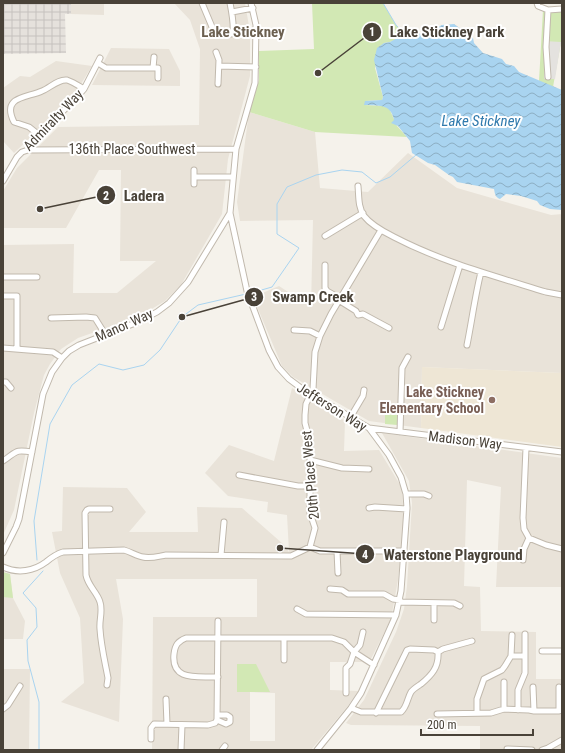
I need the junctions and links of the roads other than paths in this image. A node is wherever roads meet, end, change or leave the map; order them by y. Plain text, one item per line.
1 (202, 3) edge
2 (230, 3) edge
3 (537, 3) edge
4 (252, 6) edge
5 (562, 9) edge
6 (548, 10) junction
7 (232, 12) junction
8 (216, 52) dead end
9 (154, 57) dead end
10 (219, 66) junction
11 (256, 67) junction
12 (153, 68) junction
13 (548, 77) dead end
14 (158, 78) dead end
15 (218, 84) dead end
16 (84, 89) junction
17 (39, 135) junction
18 (236, 149) junction
19 (28, 150) junction
20 (194, 170) dead end
21 (194, 177) junction
22 (233, 177) junction
23 (3, 181) edge
24 (194, 184) dead end
25 (358, 186) dead end
26 (230, 213) junction
27 (363, 213) junction
28 (381, 230) junction
29 (325, 236) dead end
30 (325, 265) dead end
31 (460, 265) junction
32 (481, 272) junction
33 (3, 277) edge
34 (37, 277) dead end
35 (562, 295) edge
36 (3, 296) edge
37 (340, 300) junction
38 (51, 318) dead end
39 (441, 327) dead end
40 (389, 328) dead end
41 (294, 330) dead end
42 (105, 334) junction
43 (320, 336) junction
44 (467, 345) dead end
45 (3, 348) edge
46 (17, 348) junction
47 (408, 357) dead end
48 (62, 358) junction
49 (3, 382) edge
50 (11, 388) dead end
51 (364, 390) dead end
52 (310, 394) junction
53 (350, 418) junction
54 (368, 428) junction
55 (400, 432) junction
56 (526, 448) junction
57 (32, 452) junction
58 (562, 452) edge
59 (3, 460) edge
60 (310, 460) junction
61 (369, 469) dead end
62 (239, 475) dead end
63 (309, 486) junction
64 (406, 494) junction
65 (429, 496) dead end
66 (369, 508) dead end
67 (110, 509) dead end
68 (407, 509) junction
69 (224, 522) dead end
70 (529, 538) junction
71 (310, 547) junction
72 (562, 549) edge
73 (85, 551) junction
74 (337, 551) junction
75 (3, 553) edge
76 (404, 553) junction
77 (221, 555) junction
78 (427, 555) dead end
79 (523, 560) dead end
80 (3, 567) edge
81 (338, 573) dead end
82 (330, 589) dead end
83 (400, 601) junction
84 (434, 602) junction
85 (460, 606) dead end
86 (297, 609) dead end
87 (396, 615) junction
88 (434, 620) dead end
89 (218, 621) dead end
90 (363, 632) dead end
91 (525, 634) dead end
92 (512, 635) dead end
93 (218, 638) junction
94 (284, 638) junction
95 (472, 641) dead end
96 (542, 651) dead end
97 (562, 651) edge
98 (354, 652) junction
99 (438, 652) junction
100 (511, 656) junction
101 (525, 656) junction
102 (284, 660) dead end
103 (374, 665) junction
104 (218, 677) junction
105 (504, 682) dead end
106 (107, 685) dead end
107 (20, 686) dead end
108 (533, 686) dead end
109 (559, 686) dead end
110 (346, 693) dead end
111 (166, 699) dead end
112 (351, 708) junction
113 (3, 709) edge
114 (504, 709) junction
115 (518, 710) junction
116 (561, 710) edge
117 (534, 712) junction
118 (376, 713) junction
119 (477, 713) junction
120 (437, 714) dead end
121 (166, 724) junction
122 (182, 725) junction
123 (151, 739) dead end
124 (562, 740) edge
125 (507, 749) edge
126 (548, 749) edge
127 (181, 750) edge
128 (316, 750) edge
129 (532, 750) edge
130 (542, 750) edge

1 - 7 street
2 - 7 street
3 - 6 street
4 - 7 street
4 - 11 street, Manor Way
5 - 6 street
6 - 13 street
8 - 10 street
9 - 12 street
10 - 11 street
10 - 15 street
11 - 18 street, Manor Way
12 - 14 street
12 - 16 street, Admiralty Way
16 - 17 street, Admiralty Way
16 - 17 street
17 - 19 street, Admiralty Way
18 - 19 street, 136th Place Southwest
18 - 22 street, Manor Way
19 - 23 street, Admiralty Way
20 - 21 street
21 - 22 street
21 - 24 street
22 - 26 street, Manor Way
25 - 27 street
26 - 42 street, Manor Way
26 - 52 street, Jefferson Way
27 - 28 street
27 - 29 street
28 - 31 street
28 - 37 street, 20th Place West
30 - 37 street
31 - 32 street
31 - 39 street
32 - 35 street
32 - 44 street
33 - 34 street
36 - 46 street
37 - 40 street
37 - 43 street, 20th Place West
38 - 42 street
41 - 43 street
42 - 48 street, Manor Way
43 - 52 street, 20th Place West
45 - 46 street
46 - 48 street
47 - 55 street
48 - 57 street, Manor Way
49 - 50 street
51 - 53 street
52 - 53 street, Jefferson Way
52 - 60 street, 20th Place West
53 - 54 street, Jefferson Way
54 - 55 street, Madison Way
54 - 64 street, Jefferson Way
55 - 56 street, Madison Way
56 - 58 street, Madison Way
56 - 70 street
57 - 59 street
57 - 75 street, Manor Way
60 - 61 street
60 - 63 street, 20th Place West
62 - 63 street
63 - 71 street, 20th Place West
64 - 65 street
64 - 68 street, Jefferson Way
66 - 68 street
67 - 73 street
68 - 76 street, Jefferson Way
69 - 77 street
70 - 72 street
70 - 79 street
71 - 74 street
71 - 77 street
73 - 77 street
73 - 80 street
73 - 106 street
74 - 76 street
74 - 81 street
76 - 78 street
76 - 83 street, Jefferson Way
82 - 83 street
83 - 84 street
83 - 87 street, Jefferson Way
84 - 85 street
84 - 88 street
86 - 87 street
87 - 103 street, Jefferson Way
89 - 93 street
90 - 98 street
91 - 101 street
92 - 100 street
93 - 94 street
93 - 104 street
93 - 104 street
94 - 98 street
94 - 102 street
95 - 99 street
96 - 97 street
98 - 103 street
98 - 110 street
99 - 118 street
99 - 118 street
100 - 101 street
100 - 119 street
101 - 115 street
103 - 112 street, Jefferson Way
104 - 122 street
105 - 114 street
107 - 113 street
108 - 117 street
109 - 116 street
111 - 121 street
112 - 118 street
112 - 128 street, Jefferson Way
114 - 115 street
114 - 119 street
115 - 117 street
116 - 117 street
119 - 120 street
121 - 122 street
121 - 123 street
122 - 127 street
124 - 126 street
125 - 129 street
126 - 130 street

